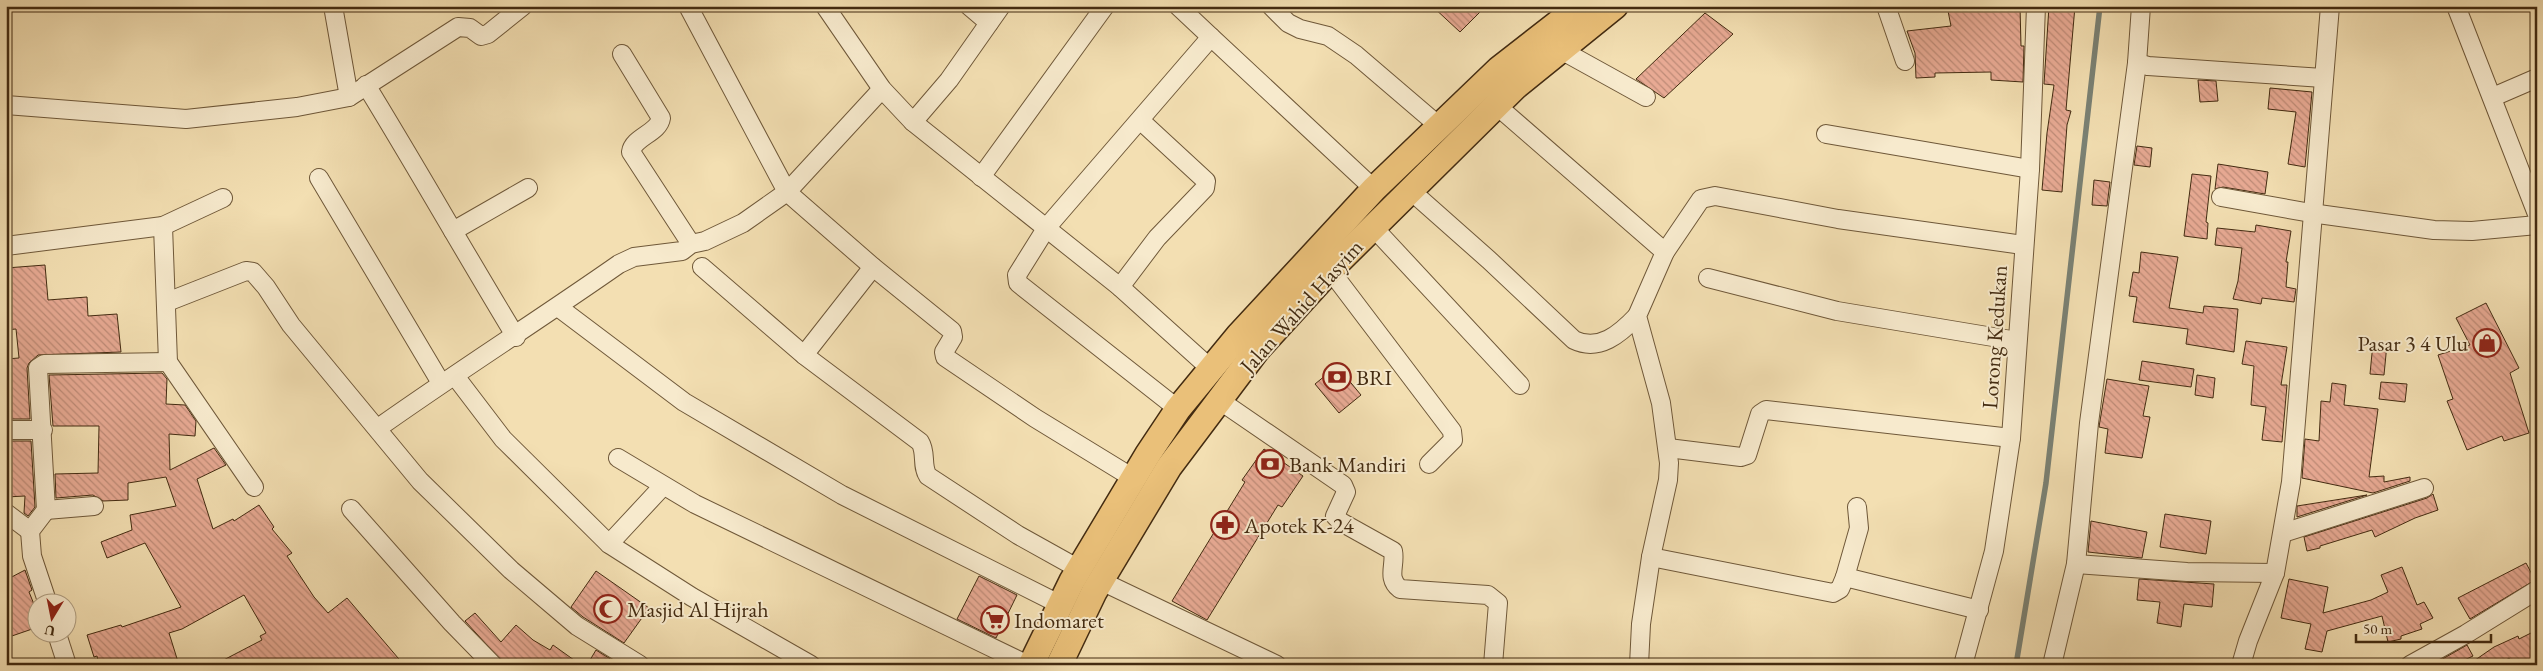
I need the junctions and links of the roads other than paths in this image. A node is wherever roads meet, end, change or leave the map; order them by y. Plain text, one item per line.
1 (333, 6) edge
2 (523, 6) edge
3 (688, 6) edge
4 (825, 6) edge
5 (969, 6) edge
6 (1001, 6) edge
7 (1105, 6) edge
8 (1178, 6) edge
9 (1271, 6) edge
10 (1580, 6) edge
11 (1615, 6) edge
12 (1886, 6) edge
13 (2036, 6) edge
14 (2141, 6) edge
15 (2330, 6) edge
16 (2456, 6) edge
17 (989, 23) junction
18 (1211, 37) junction
19 (1560, 50) junction
20 (622, 54) dead end
21 (1905, 61) dead end
22 (2137, 63) junction
23 (2323, 78) junction
24 (2537, 78) edge
25 (366, 85) junction
26 (882, 89) junction
27 (349, 97) junction
28 (1646, 97) dead end
29 (2492, 97) junction
30 (6, 104) edge
31 (1496, 105) junction
32 (1141, 120) junction
33 (913, 122) junction
34 (1439, 126) junction
35 (1826, 134) dead end
36 (2030, 169) junction
37 (981, 177) junction
38 (319, 178) dead end
39 (2532, 186) edge
40 (528, 188) dead end
41 (1374, 189) junction
42 (1410, 190) junction
43 (787, 192) junction
44 (2221, 197) dead end
45 (223, 198) dead end
46 (2311, 213) junction
47 (2537, 214) edge
48 (2537, 225) edge
49 (163, 226) junction
50 (1047, 227) junction
51 (1373, 227) junction
52 (453, 231) junction
53 (691, 244) junction
54 (2023, 245) junction
55 (6, 246) edge
56 (1665, 252) junction
57 (702, 267) dead end
58 (873, 267) junction
59 (1330, 270) junction
60 (1708, 278) dead end
61 (1120, 286) junction
62 (167, 302) junction
63 (558, 307) junction
64 (1637, 316) junction
65 (516, 337) junction
66 (2017, 341) junction
67 (804, 355) junction
68 (168, 362) junction
69 (1211, 369) junction
70 (448, 380) junction
71 (1520, 385) dead end
72 (1219, 400) junction
73 (1178, 409) junction
74 (378, 428) junction
75 (6, 430) edge
76 (43, 430) junction
77 (2011, 438) junction
78 (1668, 448) junction
79 (618, 458) dead end
80 (1428, 464) dead end
81 (1133, 478) junction
82 (663, 486) junction
83 (254, 487) dead end
84 (2424, 488) dead end
85 (94, 506) dead end
86 (1857, 507) dead end
87 (351, 509) dead end
88 (46, 510) junction
89 (6, 513) edge
90 (30, 531) junction
91 (2283, 534) junction
92 (609, 544) junction
93 (1651, 557) junction
94 (2076, 564) junction
95 (2275, 573) junction
96 (1090, 575) junction
97 (1845, 577) junction
98 (2537, 590) edge
99 (45, 594) edge
100 (1061, 605) junction
101 (1979, 610) junction
102 (60, 644) edge
103 (67, 665) edge
104 (493, 665) edge
105 (640, 665) edge
106 (811, 665) edge
107 (1029, 665) edge
108 (1059, 665) edge
109 (1276, 665) edge
110 (1493, 665) edge
111 (1639, 665) edge
112 (1963, 665) edge
113 (2052, 665) edge
114 (2241, 665) edge
115 (2410, 665) edge

1 - 27 street
2 - 25 street
3 - 43 street
4 - 26 street
5 - 17 street
6 - 17 street
7 - 37 street
8 - 18 street
9 - 34 street
10 - 34 highway, Jalan Wahid Hasyim
11 - 19 highway, Jalan Wahid Hasyim
12 - 21 street
13 - 36 street, Lorong Kedukan
14 - 22 street
15 - 23 street
16 - 29 street
17 - 33 street
18 - 32 street
18 - 41 street
19 - 28 street
19 - 31 highway, Jalan Wahid Hasyim
20 - 53 street
22 - 23 street
22 - 94 street
23 - 46 street
24 - 29 street
25 - 27 street
25 - 52 street
26 - 33 street
26 - 43 street
27 - 30 street
29 - 39 street
31 - 42 highway, Jalan Wahid Hasyim
31 - 56 street
32 - 50 street
32 - 61 street
33 - 37 street
34 - 41 highway, Jalan Wahid Hasyim
35 - 36 street
36 - 54 street, Lorong Kedukan
37 - 50 street
38 - 70 street
39 - 47 street
40 - 52 street
41 - 69 highway, Jalan Wahid Hasyim
42 - 51 highway, Jalan Wahid Hasyim
42 - 64 street
43 - 53 street
43 - 58 street
44 - 46 street
45 - 49 street
46 - 48 street
46 - 91 street
49 - 55 street
49 - 62 street
50 - 61 street
50 - 73 street
51 - 59 highway, Jalan Wahid Hasyim
51 - 71 street
52 - 65 street
53 - 63 street
54 - 56 street
54 - 66 street, Lorong Kedukan
56 - 64 street
57 - 67 street
58 - 67 street
58 - 81 street
59 - 72 highway, Jalan Wahid Hasyim
59 - 80 street
60 - 66 street
61 - 69 street
62 - 68 street
62 - 74 street
63 - 65 street
63 - 100 street
64 - 78 street
65 - 70 street
66 - 77 street, Lorong Kedukan
67 - 96 street
68 - 76 street
68 - 83 street
69 - 73 highway, Jalan Wahid Hasyim
70 - 74 street
70 - 92 street
72 - 96 highway, Jalan Wahid Hasyim
72 - 110 street
73 - 81 highway, Jalan Wahid Hasyim
74 - 105 street
75 - 76 street
76 - 88 street
77 - 78 street
77 - 101 street, Lorong Kedukan
78 - 93 street
79 - 82 street
81 - 96 highway, Jalan Wahid Hasyim
82 - 92 street
82 - 107 street
84 - 91 street
85 - 88 street
86 - 97 street
87 - 104 street
88 - 90 street
89 - 90 street
90 - 99 street
91 - 95 street
92 - 106 street
93 - 97 street
93 - 111 street
94 - 95 street
94 - 113 street
95 - 114 street
96 - 100 highway, Jalan Wahid Hasyim
96 - 108 highway, Jalan Wahid Hasyim
96 - 109 street
97 - 101 street
98 - 115 street
100 - 107 highway, Jalan Wahid Hasyim
101 - 112 street, Lorong Kedukan
102 - 103 street

